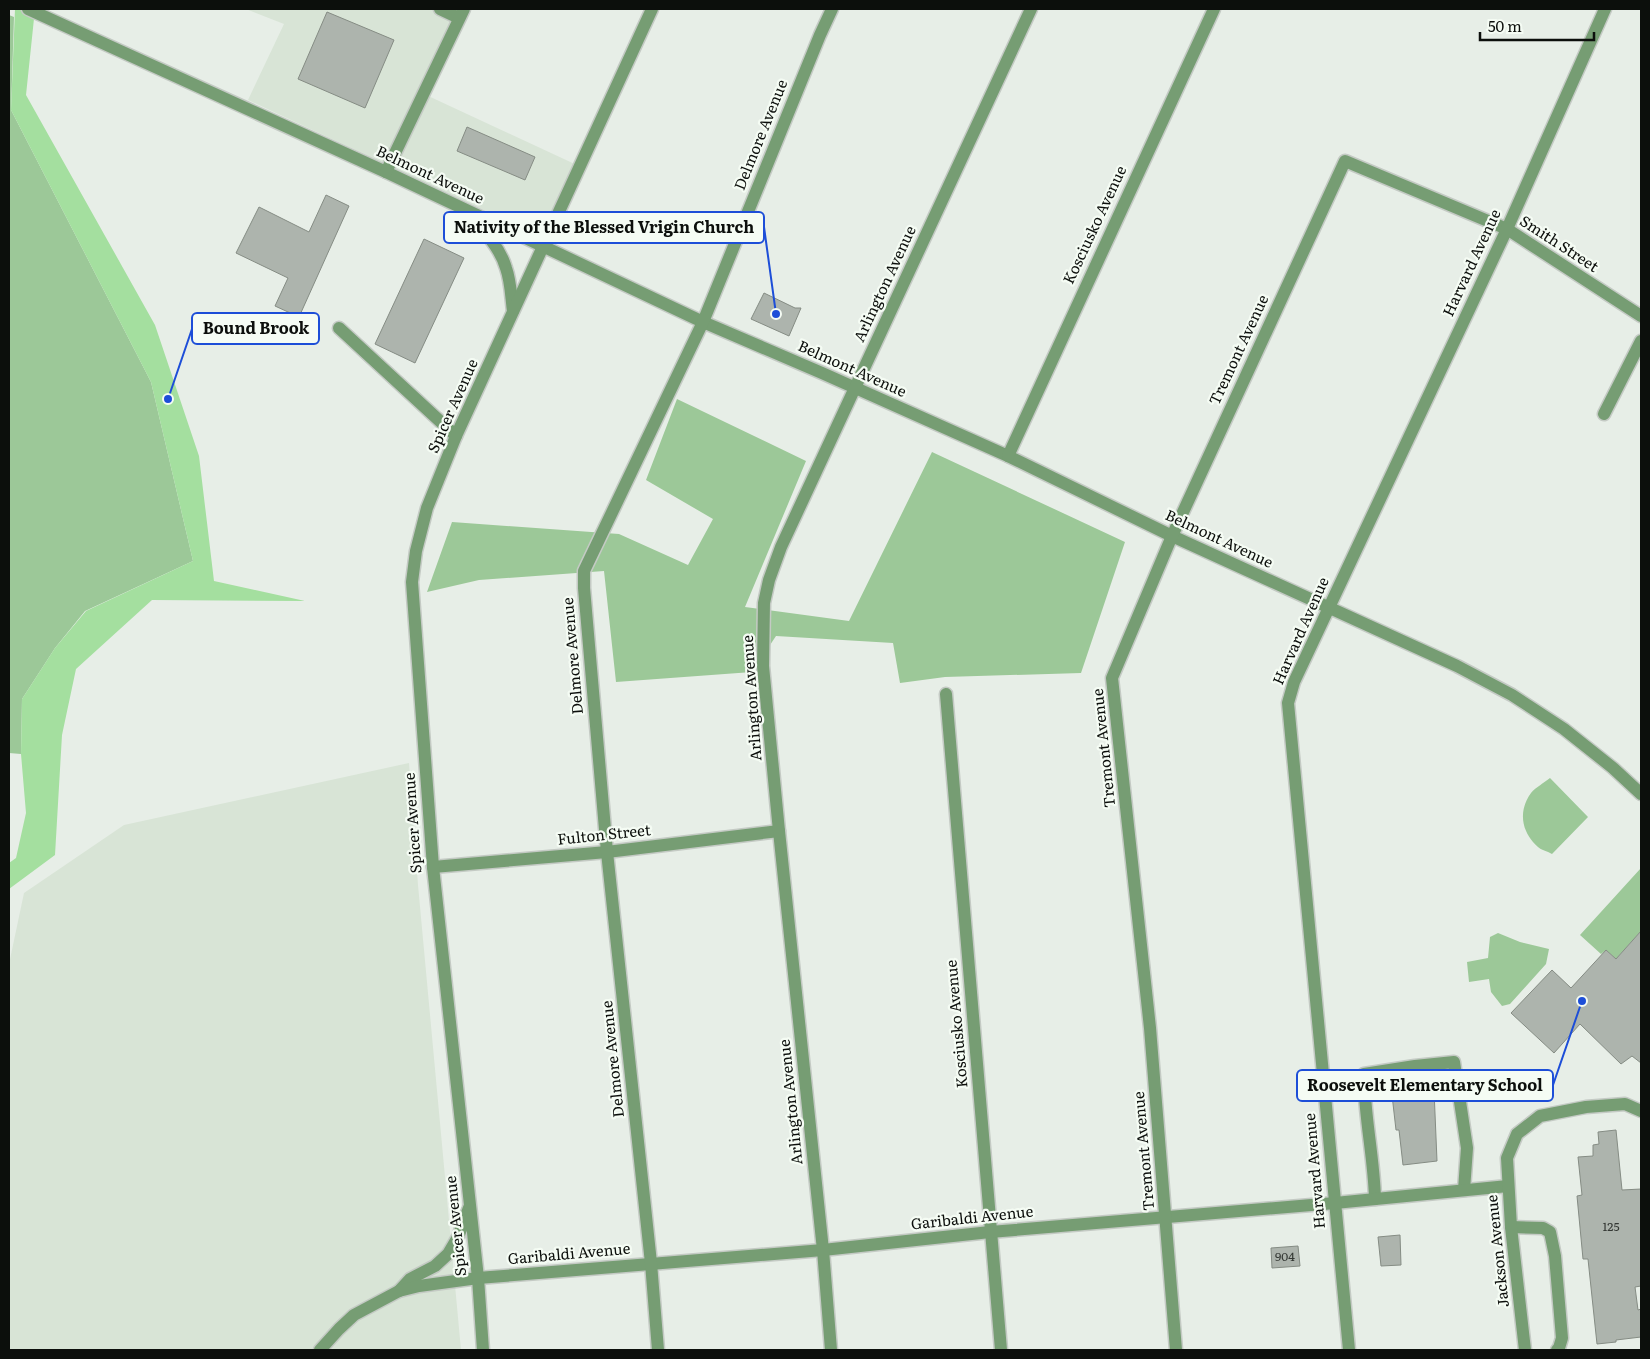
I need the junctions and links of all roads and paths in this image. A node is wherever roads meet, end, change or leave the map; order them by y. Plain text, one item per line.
1 (28, 9) edge
2 (440, 9) edge
3 (652, 9) edge
4 (832, 9) edge
5 (1031, 9) edge
6 (1214, 9) edge
7 (1605, 9) edge
8 (462, 13) edge
9 (1344, 161) joint
10 (386, 172) junction
11 (463, 208) junction
12 (1507, 229) junction
13 (543, 246) junction
14 (513, 311) junction
15 (1641, 316) edge
16 (703, 322) junction
17 (339, 328) dead end
18 (1641, 341) edge
19 (855, 388) junction
20 (1604, 414) dead end
21 (456, 436) junction
22 (1008, 456) junction
23 (1172, 536) junction
24 (1329, 608) junction
25 (946, 694) dead end
26 (1641, 794) edge
27 (779, 831) junction
28 (607, 852) junction
29 (432, 867) junction
30 (1641, 1111) edge
31 (1508, 1186) junction
32 (1467, 1189) junction
33 (1375, 1199) junction
34 (1335, 1203) junction
35 (470, 1206) junction
36 (1165, 1217) junction
37 (1511, 1227) junction
38 (990, 1232) junction
39 (822, 1250) junction
40 (651, 1263) junction
41 (478, 1278) junction
42 (399, 1291) junction
43 (320, 1350) edge
44 (483, 1350) edge
45 (658, 1350) edge
46 (831, 1350) edge
47 (1001, 1350) edge
48 (1176, 1350) edge
49 (1349, 1350) edge
50 (1525, 1350) edge
51 (1557, 1350) edge

1 - 10 street, Belmont Avenue
2 - 8 street
3 - 13 street, Spicer Avenue
4 - 16 street, Delmore Avenue
5 - 19 street, Arlington Avenue
6 - 22 street, Kosciusko Avenue
7 - 12 street, Harvard Avenue
8 - 10 street
9 - 12 street, Smith Street
9 - 23 street, Tremont Avenue
10 - 11 street, Belmont Avenue
11 - 13 street, Belmont Avenue
11 - 14 street
12 - 15 street, Smith Street
12 - 24 street, Harvard Avenue
13 - 14 street, Spicer Avenue
13 - 16 street, Belmont Avenue
14 - 21 street, Spicer Avenue
16 - 19 street, Belmont Avenue
16 - 28 street, Delmore Avenue
17 - 21 street
18 - 20 street
19 - 22 street, Belmont Avenue
19 - 27 street, Arlington Avenue
21 - 29 street, Spicer Avenue
22 - 23 street, Belmont Avenue
23 - 24 street, Belmont Avenue
23 - 36 street, Tremont Avenue
24 - 26 street, Belmont Avenue
24 - 34 street, Harvard Avenue
25 - 38 street, Kosciusko Avenue
27 - 28 street, Fulton Street
27 - 39 street, Arlington Avenue
28 - 29 street, Fulton Street
28 - 40 street, Delmore Avenue
29 - 35 street, Spicer Avenue
30 - 31 street
31 - 32 street, Jackson Avenue
31 - 37 street, Jackson Avenue
32 - 33 street, Garibaldi Avenue
32 - 33 street
33 - 34 street, Garibaldi Avenue
34 - 36 street, Garibaldi Avenue
34 - 49 street, Harvard Avenue
35 - 41 street, Spicer Avenue
35 - 42 street
36 - 38 street, Garibaldi Avenue
36 - 48 street, Tremont Avenue
37 - 50 street, Jackson Avenue
37 - 51 street
38 - 39 street, Garibaldi Avenue
38 - 47 street, Kosciusko Avenue
39 - 40 street, Garibaldi Avenue
39 - 46 street, Arlington Avenue
40 - 41 street, Garibaldi Avenue
40 - 45 street, Delmore Avenue
41 - 42 street, Garibaldi Avenue
41 - 44 street, Spicer Avenue
42 - 43 street

